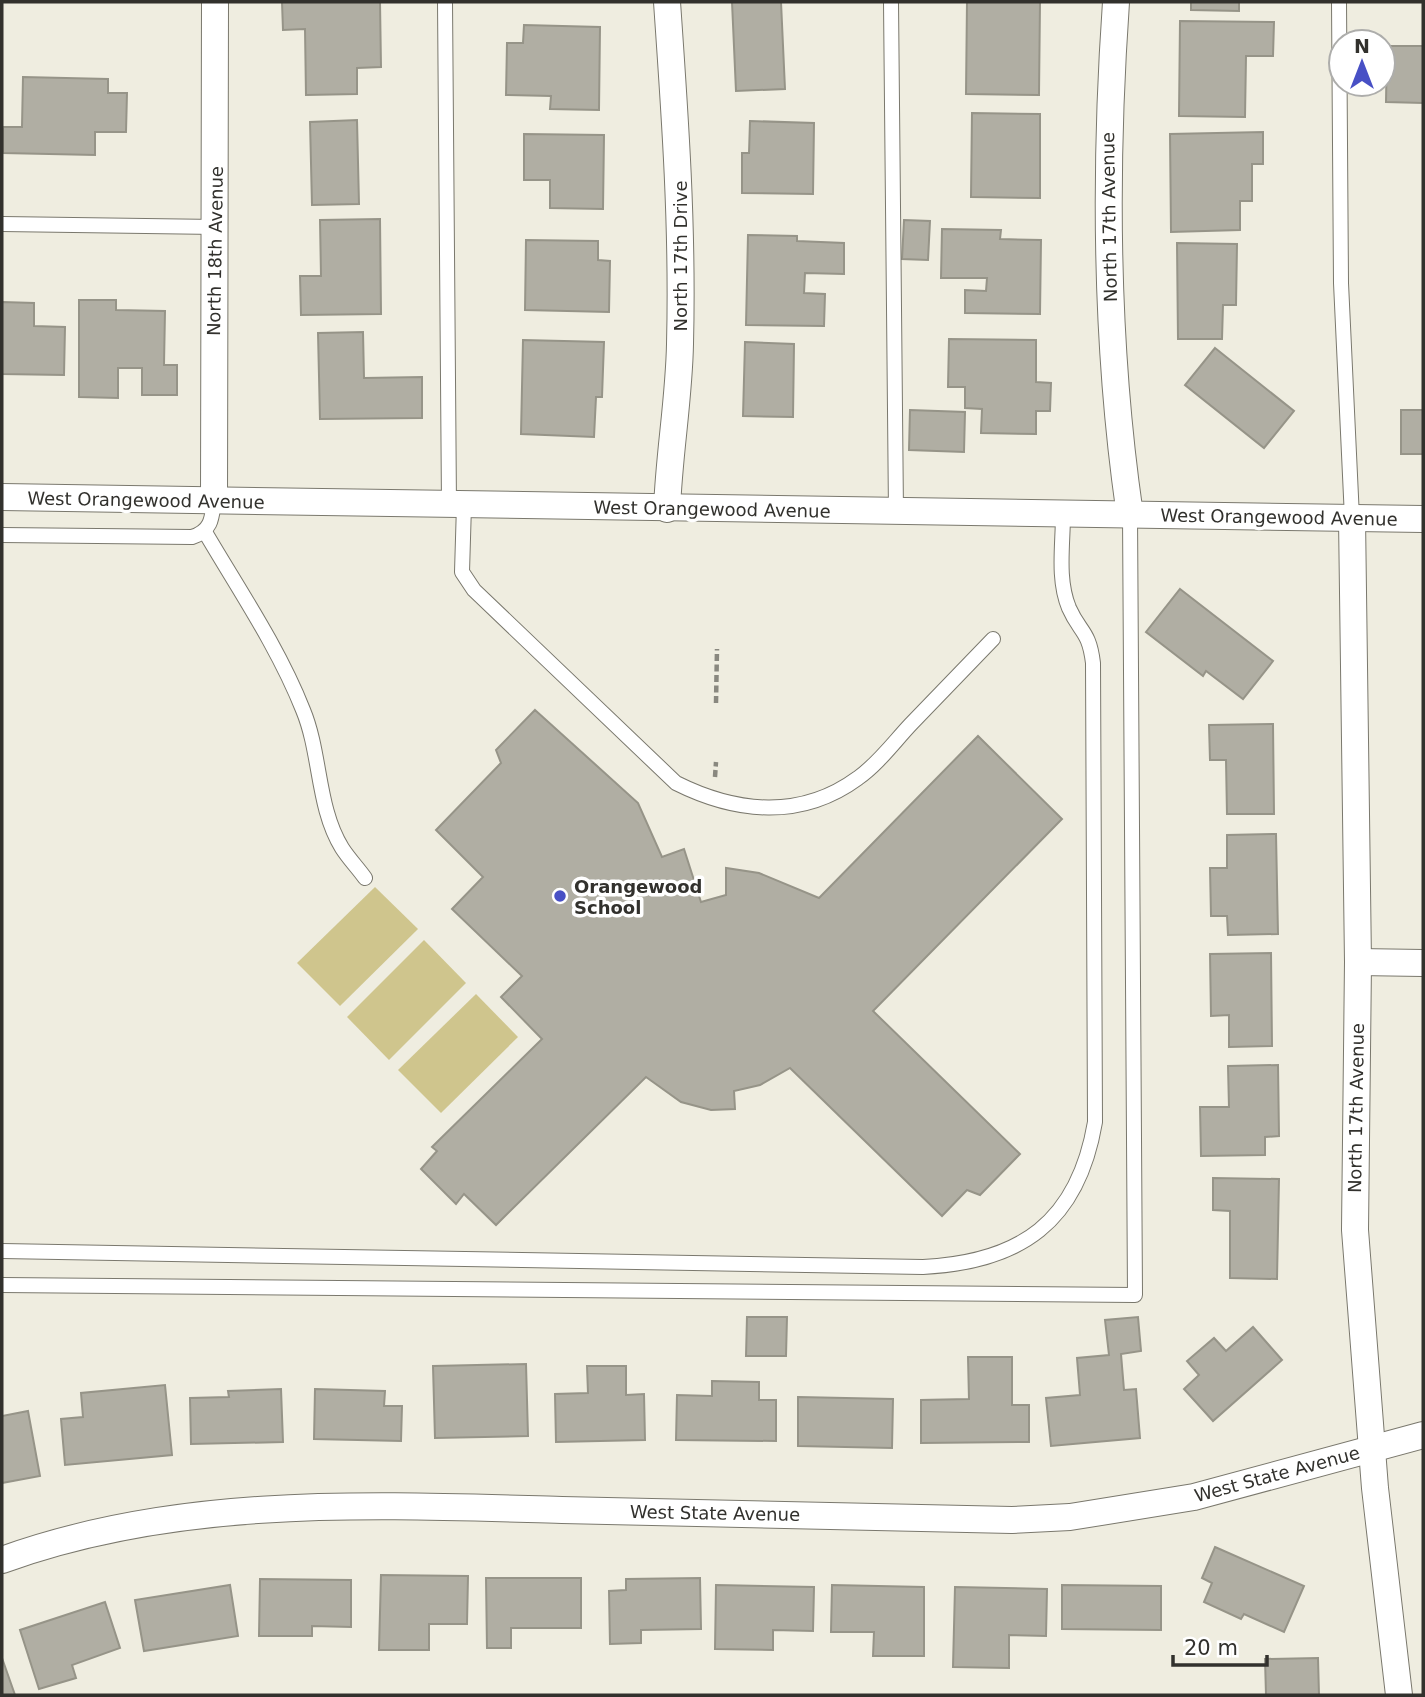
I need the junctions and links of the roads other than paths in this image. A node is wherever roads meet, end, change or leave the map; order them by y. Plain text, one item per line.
1 (215, 2) edge
2 (444, 2) edge
3 (667, 2) edge
4 (891, 2) edge
5 (1116, 2) edge
6 (1339, 2) edge
7 (2, 224) edge
8 (216, 227) junction
9 (2, 497) edge
10 (214, 501) junction
11 (456, 505) junction
12 (667, 509) junction
13 (896, 512) junction
14 (1063, 514) junction
15 (1130, 515) junction
16 (1352, 518) junction
17 (1423, 519) edge
18 (205, 532) junction
19 (2, 535) edge
20 (993, 639) dead end
21 (365, 878) dead end
22 (1358, 962) junction
23 (1423, 963) edge
24 (2, 1251) edge
25 (2, 1285) edge
26 (1423, 1435) edge
27 (1372, 1449) junction
28 (2, 1560) edge
29 (1399, 1695) edge

1 - 8 street, North 18th Avenue
2 - 11 lane
3 - 12 street, North 17th Drive
4 - 13 lane
5 - 15 street, North 17th Avenue
6 - 16 lane
7 - 8 lane
8 - 10 street, North 18th Avenue
9 - 10 street, West Orangewood Avenue
10 - 11 street, West Orangewood Avenue
10 - 18 lane
11 - 12 street, West Orangewood Avenue
11 - 20 lane
12 - 13 street, West Orangewood Avenue
13 - 14 street, West Orangewood Avenue
14 - 15 street, West Orangewood Avenue
14 - 24 lane
15 - 16 street, West Orangewood Avenue
15 - 25 lane
16 - 17 street, West Orangewood Avenue
16 - 22 street, North 17th Avenue
18 - 19 lane
18 - 21 lane
22 - 23 street
22 - 27 street, North 17th Avenue
26 - 27 street, West State Avenue
27 - 28 street, West State Avenue
27 - 29 street, North 17th Avenue

